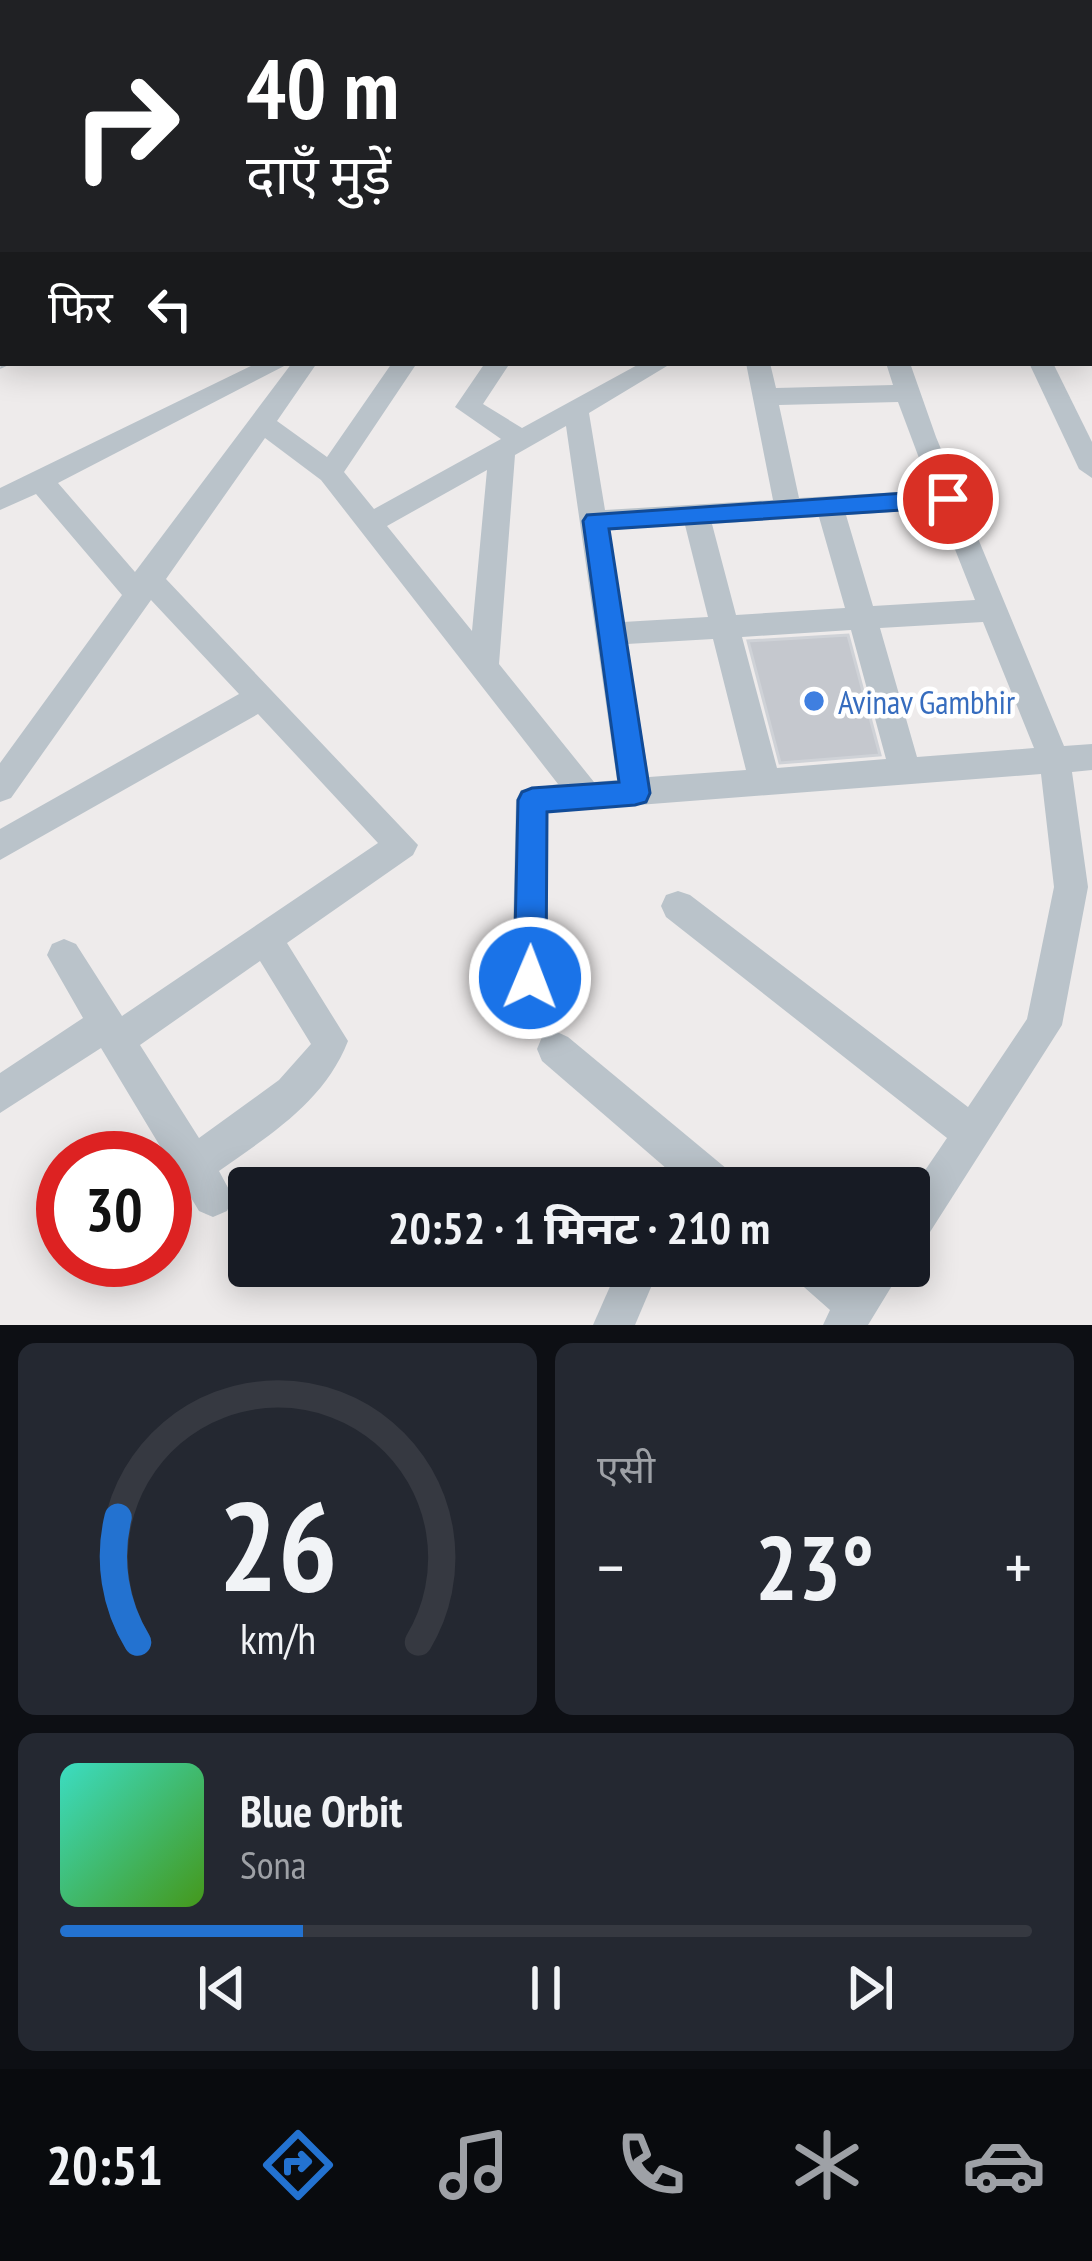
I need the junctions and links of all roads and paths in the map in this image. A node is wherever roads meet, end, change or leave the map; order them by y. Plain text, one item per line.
1 (213, 366) edge
2 (272, 366) edge
3 (302, 366) edge
4 (403, 366) edge
5 (496, 366) edge
6 (655, 366) edge
7 (759, 366) edge
8 (899, 366) edge
9 (1042, 366) edge
10 (230, 386) junction
11 (908, 393) junction
12 (765, 397) junction
13 (576, 410) junction
14 (261, 422) junction
15 (512, 446) junction
16 (1092, 469) edge
17 (330, 473) junction
18 (40, 480) junction
19 (948, 499) junction
20 (0, 500) edge
21 (830, 506) junction
22 (788, 509) junction
23 (696, 515) junction
24 (596, 521) junction
25 (370, 524) junction
26 (142, 585) junction
27 (993, 610) junction
28 (862, 618) junction
29 (725, 627) junction
30 (612, 634) junction
31 (484, 667) junction
32 (261, 697) junction
33 (1092, 757) edge
34 (1055, 762) junction
35 (906, 773) junction
36 (765, 783) junction
37 (0, 788) edge
38 (635, 793) junction
39 (587, 797) junction
40 (0, 846) edge
41 (678, 906) dead end
42 (267, 937) junction
43 (64, 955) dead end
44 (112, 1031) junction
45 (0, 1095) edge
46 (972, 1134) junction
47 (674, 1167) edge
48 (930, 1197) edge
49 (631, 1287) edge
50 (827, 1287) edge
51 (870, 1287) edge
52 (851, 1316) edge
53 (614, 1325) edge

1 - 10 street
2 - 10 street
3 - 14 street
4 - 17 street
5 - 15 street
6 - 13 street
7 - 12 street
8 - 11 street
9 - 16 street
10 - 18 street
11 - 12 street
11 - 19 street
12 - 22 street
13 - 15 street
13 - 24 street
14 - 17 street
14 - 26 street
15 - 25 street
15 - 31 street
17 - 25 street
18 - 20 street
18 - 26 street
19 - 21 street
19 - 27 street
21 - 22 street
21 - 28 street
22 - 23 street
23 - 24 street
23 - 29 street
24 - 30 street
25 - 31 street
26 - 32 street
26 - 37 street
27 - 28 street
27 - 34 street
28 - 29 street
28 - 35 street
29 - 30 street
29 - 36 street
30 - 38 street
31 - 39 street
32 - 40 street
32 - 42 street
33 - 34 street
34 - 35 street
34 - 46 street
35 - 36 street
36 - 38 street
38 - 39 street
39 - 47 street
41 - 46 street
42 - 44 street
42 - 44 street
43 - 44 street
44 - 45 street
46 - 48 street
49 - 53 street
50 - 52 street
51 - 52 street

